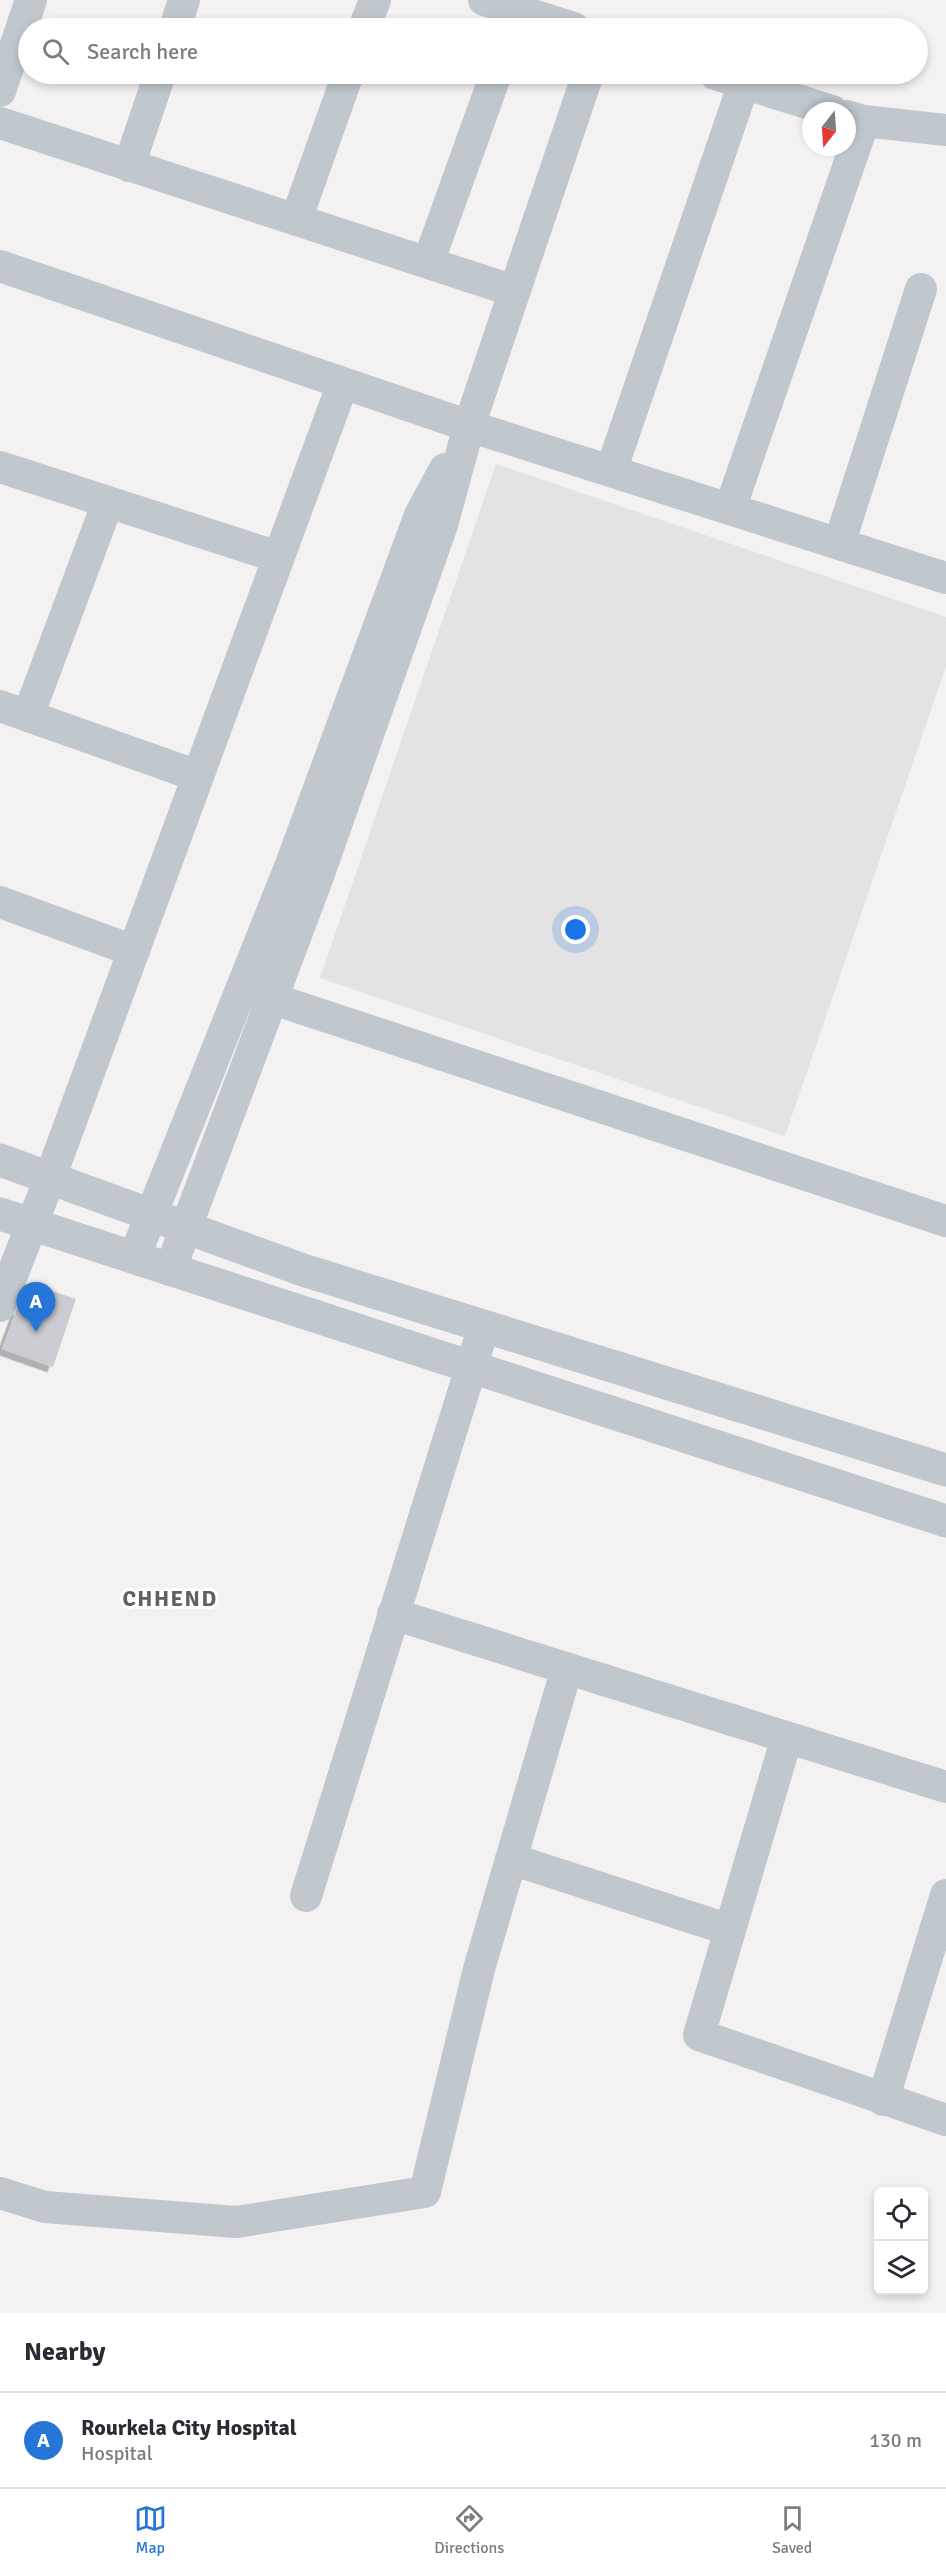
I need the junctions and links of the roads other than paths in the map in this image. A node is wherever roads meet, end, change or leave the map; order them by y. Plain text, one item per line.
1 (31, 0) edge
2 (184, 0) edge
3 (375, 0) edge
4 (484, 0) edge
5 (25, 18) edge
6 (178, 18) edge
7 (368, 18) edge
8 (513, 18) edge
9 (18, 38) edge
10 (157, 84) edge
11 (344, 84) edge
12 (492, 84) edge
13 (585, 84) edge
14 (744, 84) edge
15 (747, 84) edge
16 (0, 91) edge
17 (804, 102) edge
18 (856, 119) edge
19 (0, 123) edge
20 (946, 130) edge
21 (844, 156) edge
22 (129, 166) junction
23 (296, 220) junction
24 (428, 263) junction
25 (0, 266) edge
26 (921, 289) dead end
27 (514, 291) junction
28 (342, 383) junction
29 (469, 426) junction
30 (0, 467) edge
31 (611, 471) junction
32 (108, 502) junction
33 (730, 509) junction
34 (839, 544) junction
35 (278, 557) junction
36 (944, 569) edge
37 (14, 711) edge
38 (198, 776) junction
39 (0, 902) edge
40 (134, 951) junction
41 (242, 989) junction
42 (272, 998) junction
43 (0, 1160) edge
44 (50, 1178) junction
45 (0, 1214) edge
46 (152, 1215) junction
47 (946, 1221) edge
48 (32, 1224) junction
49 (186, 1227) junction
50 (134, 1258) junction
51 (170, 1270) junction
52 (0, 1306) edge
53 (484, 1326) junction
54 (471, 1367) junction
55 (946, 1470) edge
56 (946, 1521) edge
57 (393, 1614) junction
58 (567, 1668) junction
59 (787, 1737) junction
60 (946, 1787) edge
61 (511, 1859) junction
62 (946, 1895) edge
63 (306, 1896) dead end
64 (730, 1930) junction
65 (882, 2100) junction
66 (946, 2120) edge
67 (0, 2193) edge

1 - 5 street
2 - 6 street
3 - 7 street
4 - 8 street
9 - 16 street
10 - 22 street
11 - 23 street
12 - 24 street
13 - 27 street
14 - 31 street
15 - 17 street
18 - 20 street
19 - 22 street
21 - 33 street
22 - 23 street
23 - 24 street
24 - 27 street
25 - 28 street
26 - 34 street
27 - 29 street
28 - 29 street
28 - 35 street
29 - 31 street
29 - 41 street
29 - 42 street
30 - 32 street
31 - 33 street
32 - 35 street
32 - 37 street
33 - 34 street
34 - 36 street
35 - 38 street
37 - 38 street
38 - 40 street
39 - 40 street
40 - 44 street
41 - 42 street
41 - 46 street
42 - 47 street
42 - 49 street
43 - 44 street
44 - 46 street
44 - 48 street
45 - 48 street
46 - 49 street
46 - 50 street
48 - 50 street
48 - 52 street
49 - 51 street
49 - 53 street
50 - 51 street
51 - 54 street
53 - 54 street
53 - 55 street
54 - 56 street
54 - 57 street
57 - 58 street
57 - 63 street
58 - 59 street
58 - 61 street
59 - 60 street
59 - 64 street
61 - 64 street
61 - 67 street
62 - 65 street
64 - 65 street
65 - 66 street

